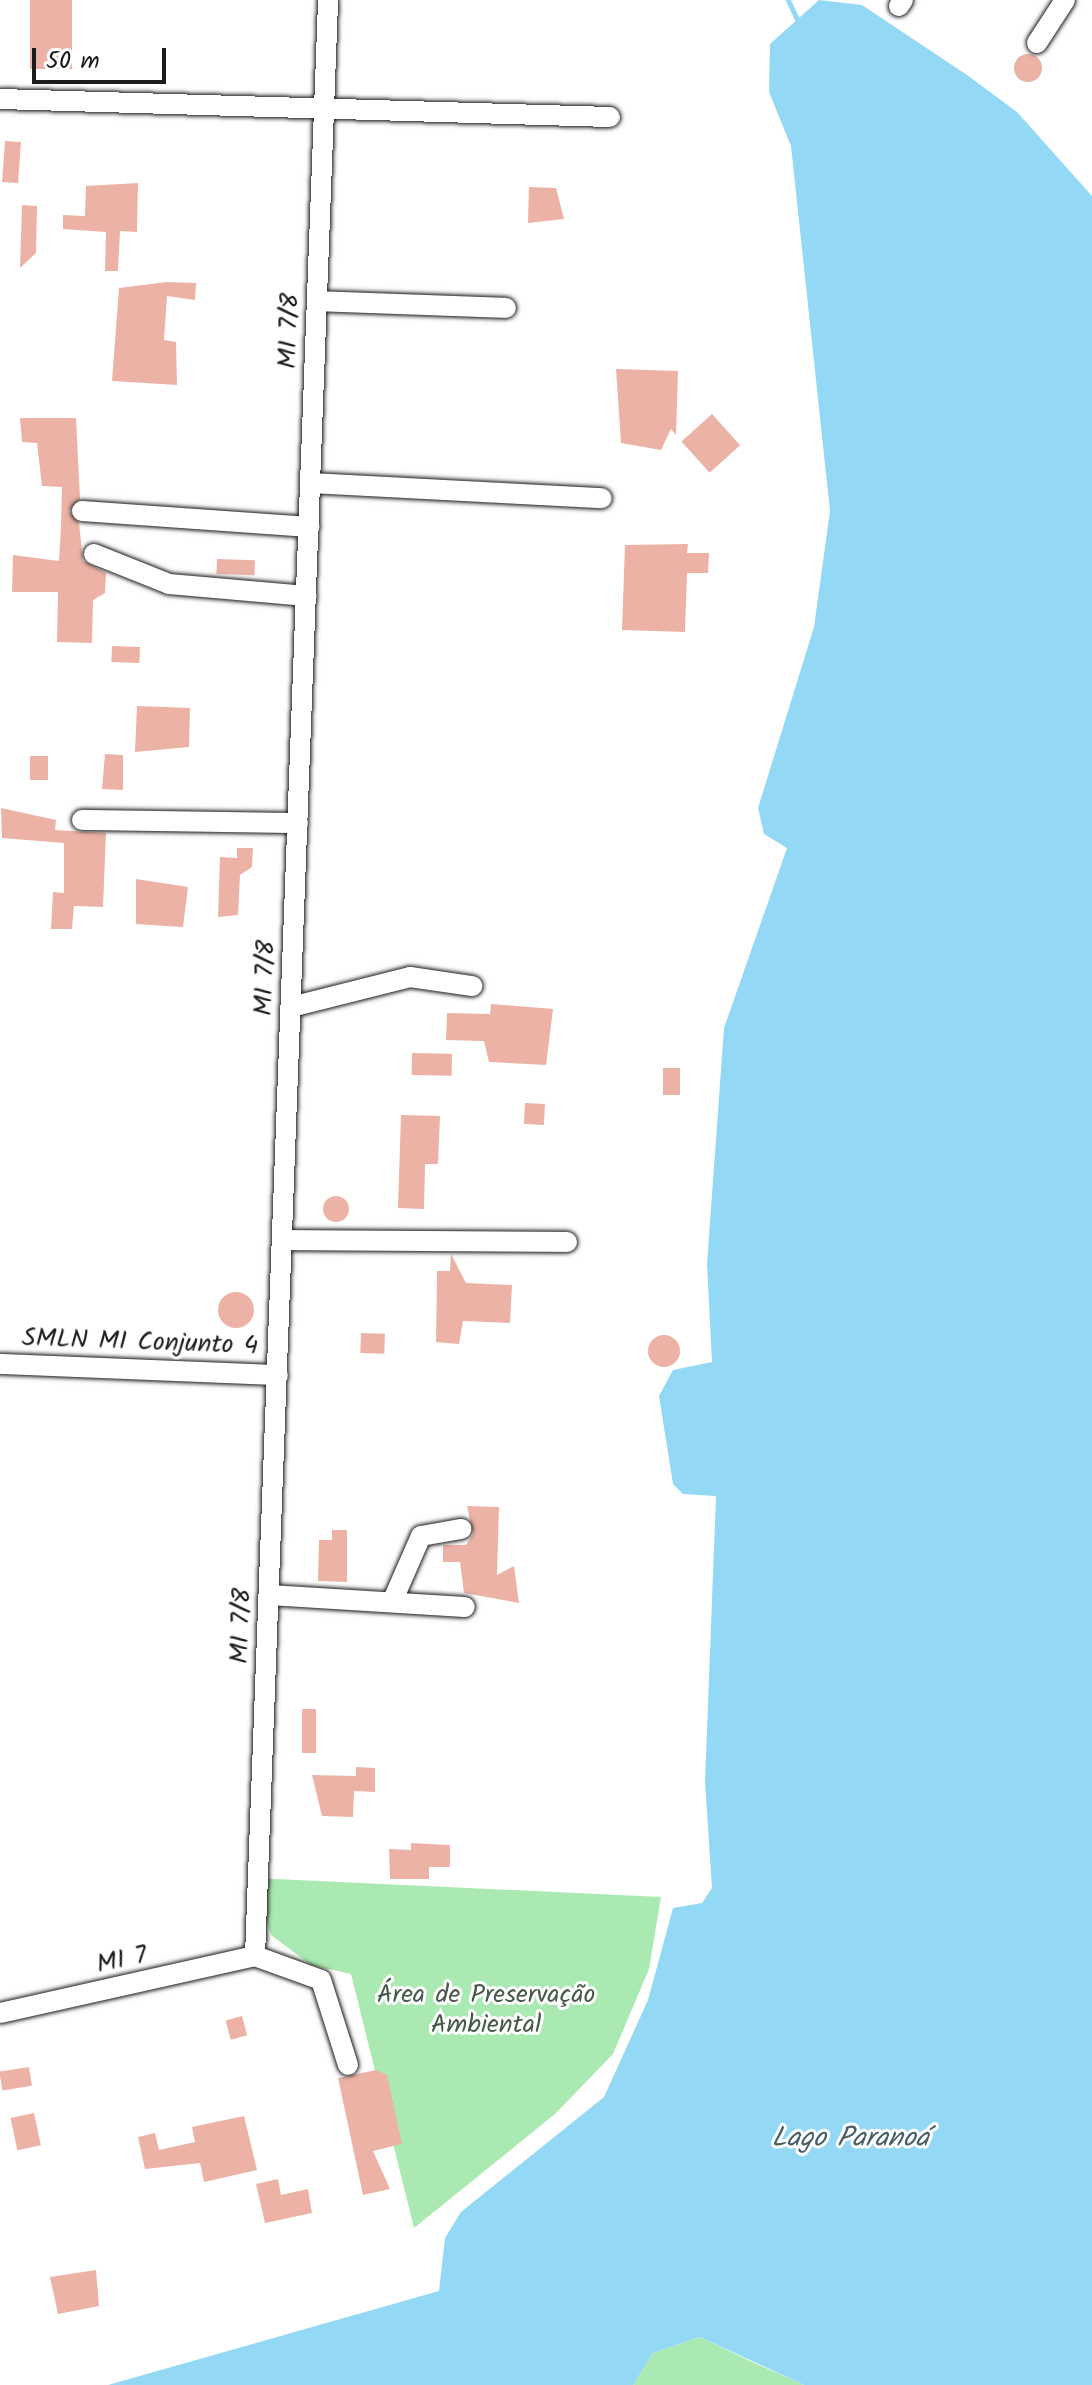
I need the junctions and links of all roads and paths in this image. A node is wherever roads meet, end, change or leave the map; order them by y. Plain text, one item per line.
1 (328, 0) edge
2 (1065, 0) edge
3 (1037, 43) dead end
4 (0, 99) edge
5 (324, 109) junction
6 (610, 117) dead end
7 (317, 301) junction
8 (506, 308) dead end
9 (311, 483) junction
10 (602, 498) dead end
11 (82, 511) dead end
12 (309, 527) junction
13 (94, 554) dead end
14 (306, 596) junction
15 (82, 820) dead end
16 (298, 823) junction
17 (472, 986) dead end
18 (291, 1007) junction
19 (283, 1240) junction
20 (567, 1242) dead end
21 (0, 1364) edge
22 (278, 1375) junction
23 (461, 1529) dead end
24 (269, 1595) junction
25 (392, 1602) junction
26 (465, 1607) dead end
27 (254, 1957) junction
28 (0, 2013) edge
29 (348, 2065) dead end

1 - 5 street, MI 7/8
2 - 3 street
4 - 5 street
5 - 6 street
5 - 7 street, MI 7/8
7 - 8 street
7 - 9 street, MI 7/8
9 - 10 street
9 - 12 street, MI 7/8
11 - 12 street
12 - 14 street, MI 7/8
13 - 14 street
14 - 16 street, MI 7/8
15 - 16 street
16 - 18 street, MI 7/8
17 - 18 street
18 - 19 street, MI 7/8
19 - 20 street
19 - 22 street, MI 7/8
21 - 22 street, SMLN MI Conjunto 4
22 - 24 street, MI 7/8
23 - 25 street
24 - 25 street
24 - 27 street, MI 7/8
25 - 26 street
27 - 28 street, MI 7
27 - 29 street

